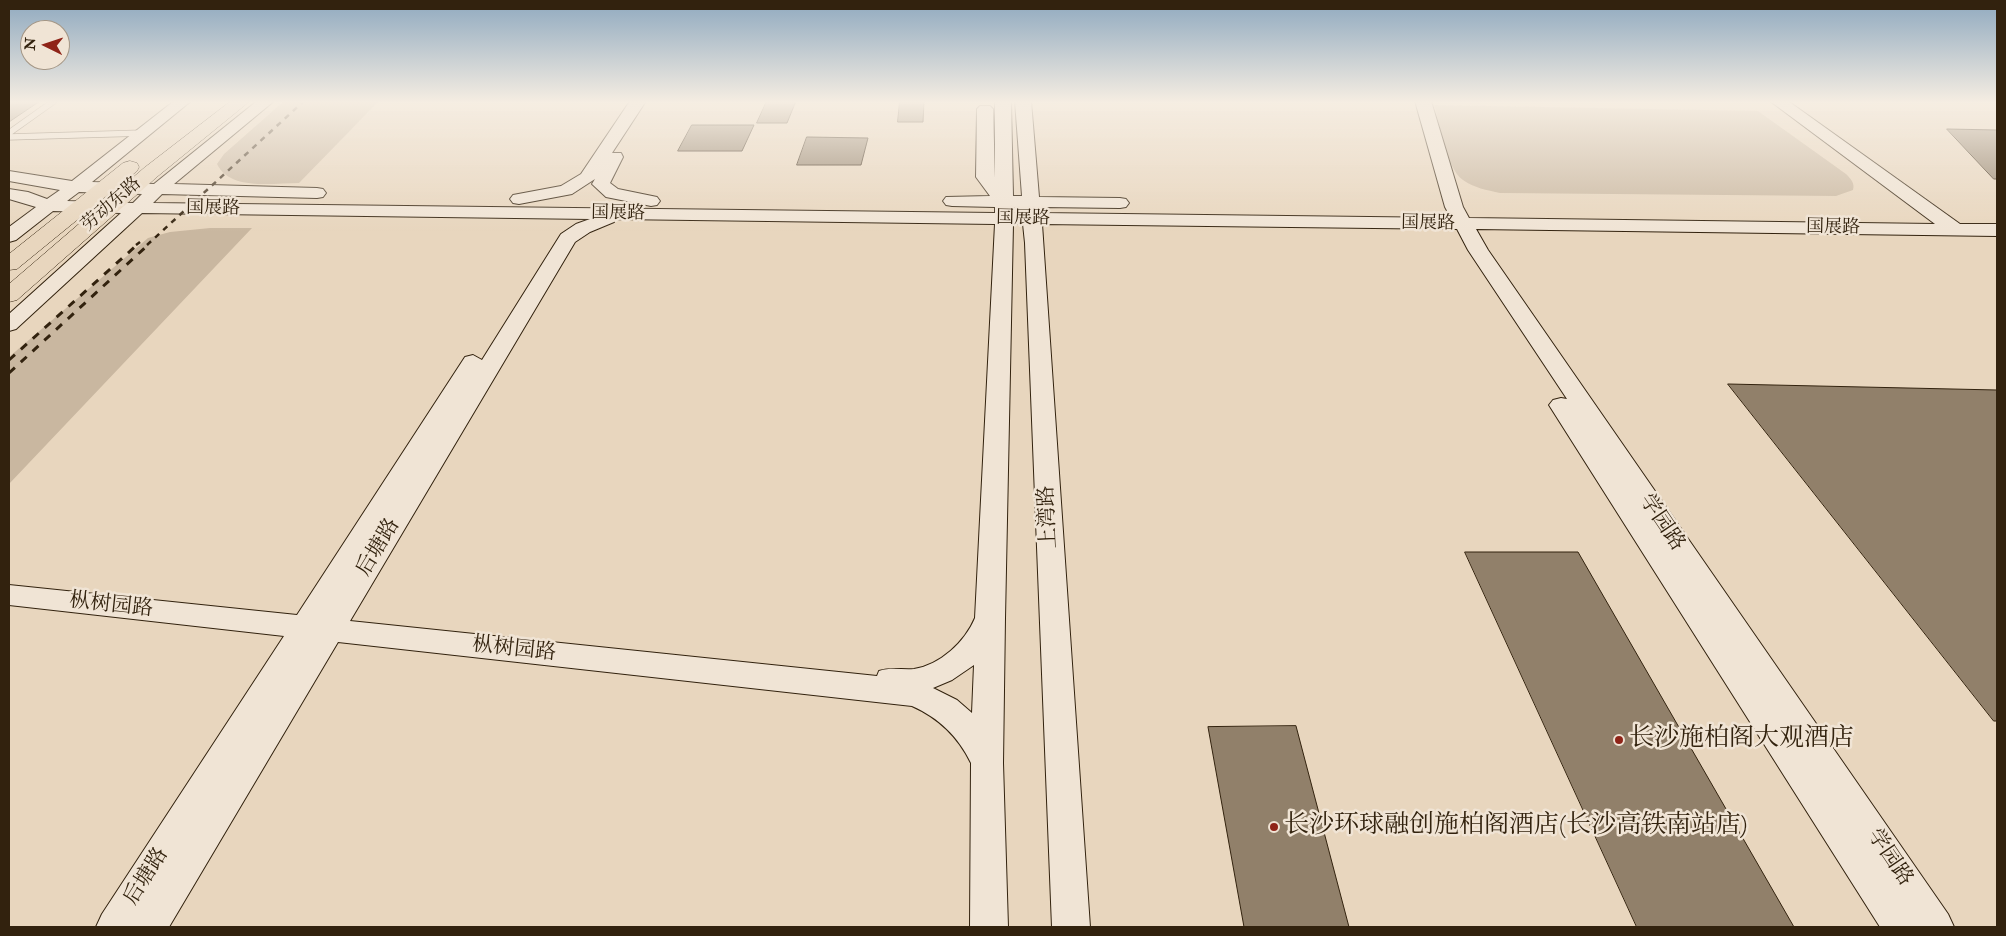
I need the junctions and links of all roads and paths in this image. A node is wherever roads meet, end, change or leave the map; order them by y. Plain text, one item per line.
1 (128, 145) edge
2 (149, 145) edge
3 (187, 145) edge
4 (212, 145) edge
5 (609, 145) edge
6 (623, 145) edge
7 (985, 145) edge
8 (1013, 145) edge
9 (1024, 145) edge
10 (1420, 145) edge
11 (1433, 145) edge
12 (1824, 145) edge
13 (1835, 145) edge
14 (9, 176) edge
15 (75, 187) junction
16 (102, 188) junction
17 (159, 188) junction
18 (131, 189) junction
19 (9, 194) edge
20 (1141, 203) dead end
21 (1160, 203) dead end
22 (80, 205) junction
23 (50, 206) junction
24 (516, 206) junction
25 (110, 207) junction
26 (647, 207) junction
27 (136, 208) junction
28 (1003, 210) junction
29 (1031, 210) junction
30 (1916, 214) junction
31 (1450, 215) junction
32 (1997, 215) edge
33 (1936, 222) junction
34 (1997, 230) edge
35 (9, 236) edge
36 (9, 264) edge
37 (9, 295) edge
38 (9, 325) edge
39 (9, 586) edge
40 (9, 595) edge
41 (990, 618) junction
42 (320, 624) junction
43 (987, 763) junction
44 (116, 927) edge
45 (148, 927) edge
46 (989, 927) edge
47 (1071, 927) edge
48 (1901, 927) edge
49 (1935, 927) edge

1 - 15 main road
2 - 16 highway, 劳动东路
3 - 18 highway, 劳动东路
4 - 17 main road
5 - 24 main road
6 - 26 main road
7 - 28 main road
8 - 28 main road, 上湾路
9 - 29 main road, 上湾路
10 - 31 main road, 学园路
11 - 31 main road, 学园路
12 - 30 main road
13 - 33 main road
14 - 15 main road, 国展路
15 - 16 main road, 国展路
15 - 23 main road
16 - 18 main road, 国展路
16 - 22 highway, 劳动东路
17 - 18 main road, 国展路
17 - 24 main road, 国展路
17 - 27 main road
18 - 25 highway, 劳动东路
19 - 23 main road
20 - 29 main road, 国展路
21 - 31 main road, 国展路
22 - 23 main road, 国展路
22 - 25 main road, 国展路
22 - 36 highway, 劳动东路
23 - 35 main road
24 - 26 main road, 国展路
24 - 27 main road, 国展路
24 - 42 main road, 后塘路
25 - 27 main road, 国展路
25 - 37 highway, 劳动东路
26 - 28 main road, 国展路
26 - 42 main road, 后塘路
27 - 38 main road
28 - 29 main road, 国展路
28 - 41 main road, 上湾路
29 - 31 main road, 国展路
29 - 47 main road, 上湾路
30 - 31 main road, 国展路
30 - 33 main road, 国展路
31 - 33 main road, 国展路
31 - 48 main road, 学园路
31 - 49 main road, 学园路
32 - 33 main road, 国展路
33 - 34 main road, 国展路
39 - 42 main road, 枞树园路
40 - 42 main road, 枞树园路
41 - 42 main road, 枞树园路
41 - 43 main road, 上湾路
42 - 43 main road, 枞树园路
42 - 44 main road, 后塘路
42 - 45 main road, 后塘路
43 - 46 main road, 上湾路

